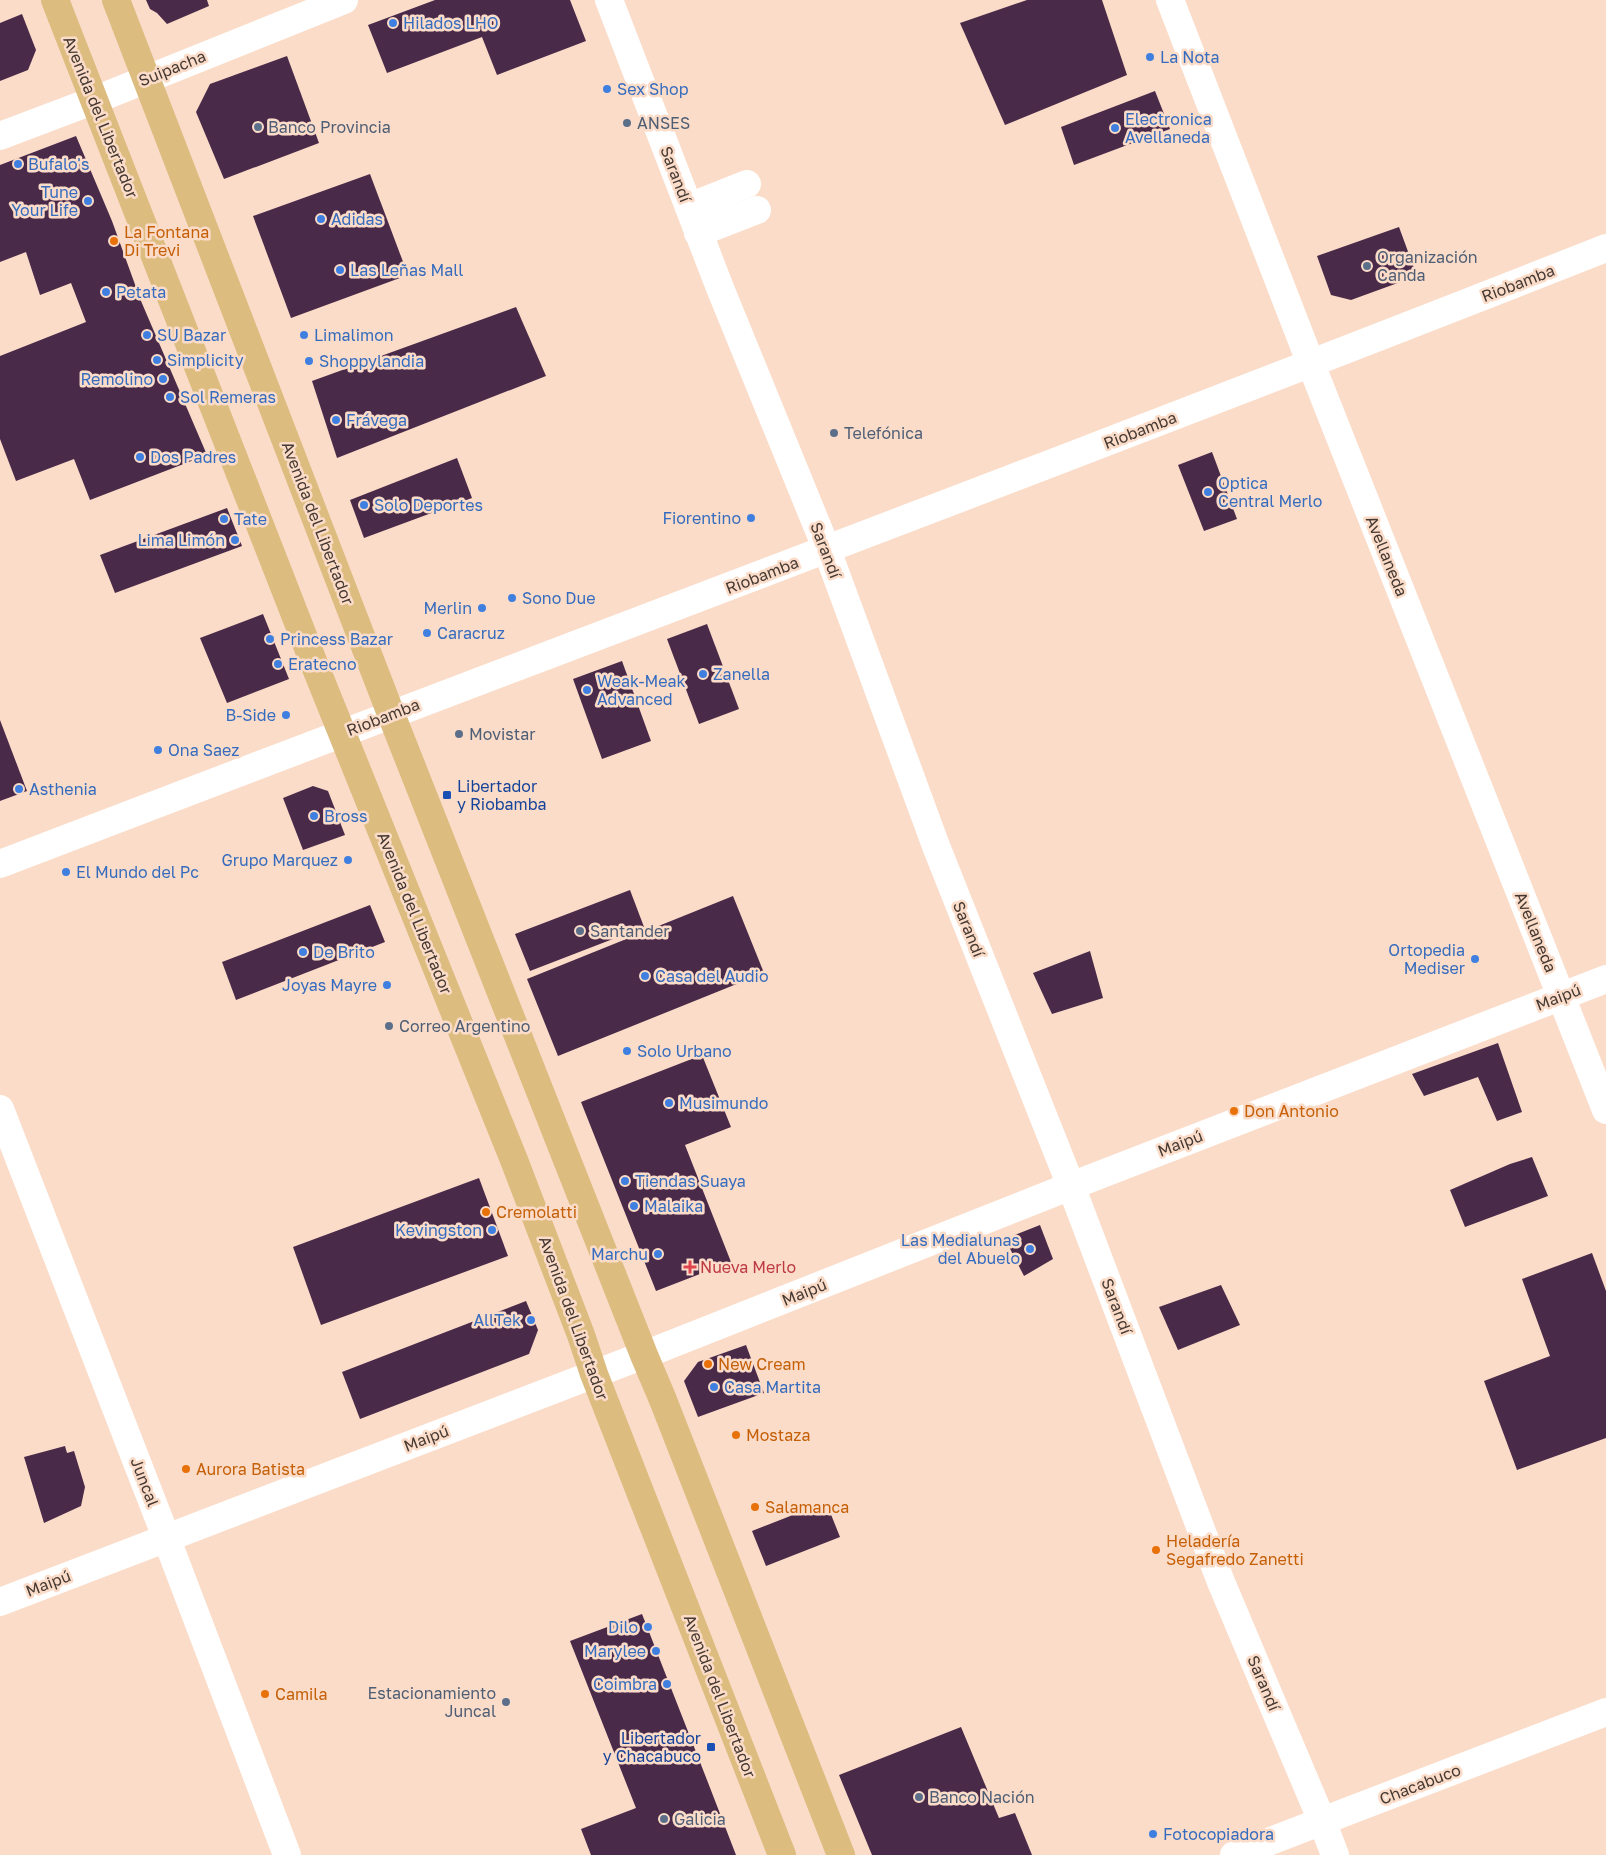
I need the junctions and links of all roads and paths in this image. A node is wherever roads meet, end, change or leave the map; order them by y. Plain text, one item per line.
1 (55, 0) edge
2 (116, 0) edge
3 (344, 0) edge
4 (609, 0) edge
5 (1170, 0) edge
6 (146, 79) junction
7 (95, 100) junction
8 (0, 136) edge
9 (747, 184) dead end
10 (688, 207) junction
11 (757, 210) dead end
12 (698, 233) junction
13 (1606, 248) edge
14 (1311, 364) junction
15 (827, 550) junction
16 (391, 714) junction
17 (342, 732) junction
18 (0, 864) edge
19 (1606, 979) edge
20 (1561, 996) junction
21 (0, 1109) edge
22 (1606, 1110) edge
23 (1071, 1186) junction
24 (644, 1355) junction
25 (594, 1374) junction
26 (166, 1537) junction
27 (0, 1602) edge
28 (1606, 1712) edge
29 (1322, 1821) junction
30 (287, 1855) edge
31 (782, 1855) edge
32 (841, 1855) edge
33 (1234, 1855) edge
34 (1335, 1855) edge

1 - 7 main road, Avenida del Libertador
2 - 6 main road, Avenida del Libertador
3 - 6 street, Suipacha
4 - 10 street, Sarandí
5 - 14 street, Avellaneda
6 - 7 street, Suipacha
6 - 16 main road, Avenida del Libertador
7 - 8 street, Suipacha
7 - 17 main road, Avenida del Libertador
9 - 10 street
10 - 12 street, Sarandí
11 - 12 street
12 - 15 street, Sarandí
13 - 14 street, Riobamba
14 - 15 street, Riobamba
14 - 20 street, Avellaneda
15 - 16 street, Riobamba
15 - 23 street, Sarandí
16 - 17 street, Riobamba
16 - 24 main road, Avenida del Libertador
17 - 18 street, Riobamba
17 - 25 main road, Avenida del Libertador
19 - 20 street, Maipú
20 - 22 street, Avellaneda
20 - 23 street, Maipú
21 - 26 street, Juncal
23 - 24 street, Maipú
23 - 29 street, Sarandí
24 - 25 street, Maipú
24 - 32 main road, Avenida del Libertador
25 - 26 street, Maipú
25 - 31 main road, Avenida del Libertador
26 - 27 street, Maipú
26 - 30 street, Juncal
28 - 29 street, Chacabuco
29 - 33 street, Chacabuco
29 - 34 street, Sarandí

